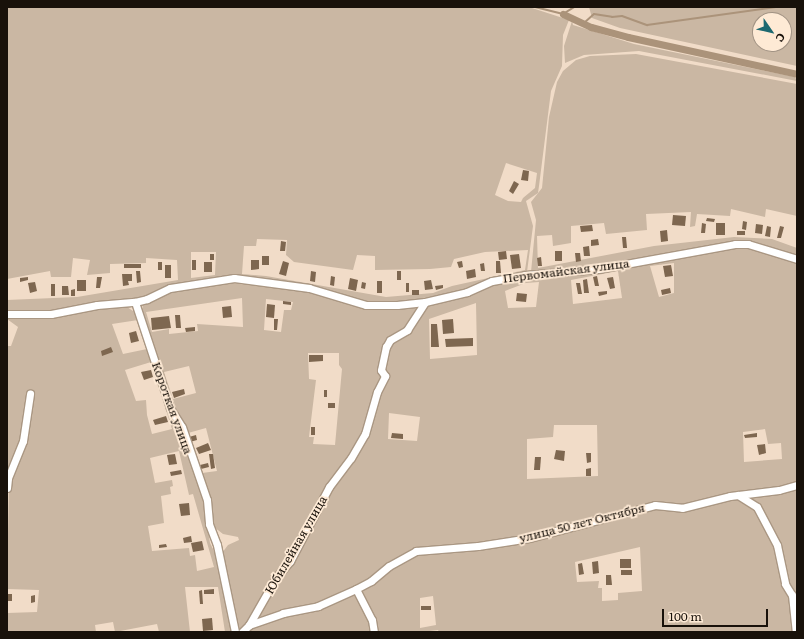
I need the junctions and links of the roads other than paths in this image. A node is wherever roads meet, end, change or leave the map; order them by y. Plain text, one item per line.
1 (797, 259) edge
2 (135, 302) junction
3 (425, 302) junction
4 (7, 314) edge
5 (30, 394) dead end
6 (797, 485) edge
7 (7, 488) edge
8 (738, 495) junction
9 (356, 589) junction
10 (248, 625) junction
11 (235, 632) edge
12 (242, 632) edge
13 (374, 632) edge
14 (796, 632) edge

1 - 3 street, Первомайская улица
2 - 3 street, Первомайская улица
2 - 4 street, Первомайская улица
2 - 11 street, Короткая улица
3 - 10 street, Юбилейная улица
5 - 7 street
6 - 8 street, улица 50 лет Октября
8 - 9 street, улица 50 лет Октября
8 - 14 street
9 - 10 street, улица 50 лет Октября
9 - 13 street
10 - 12 street

